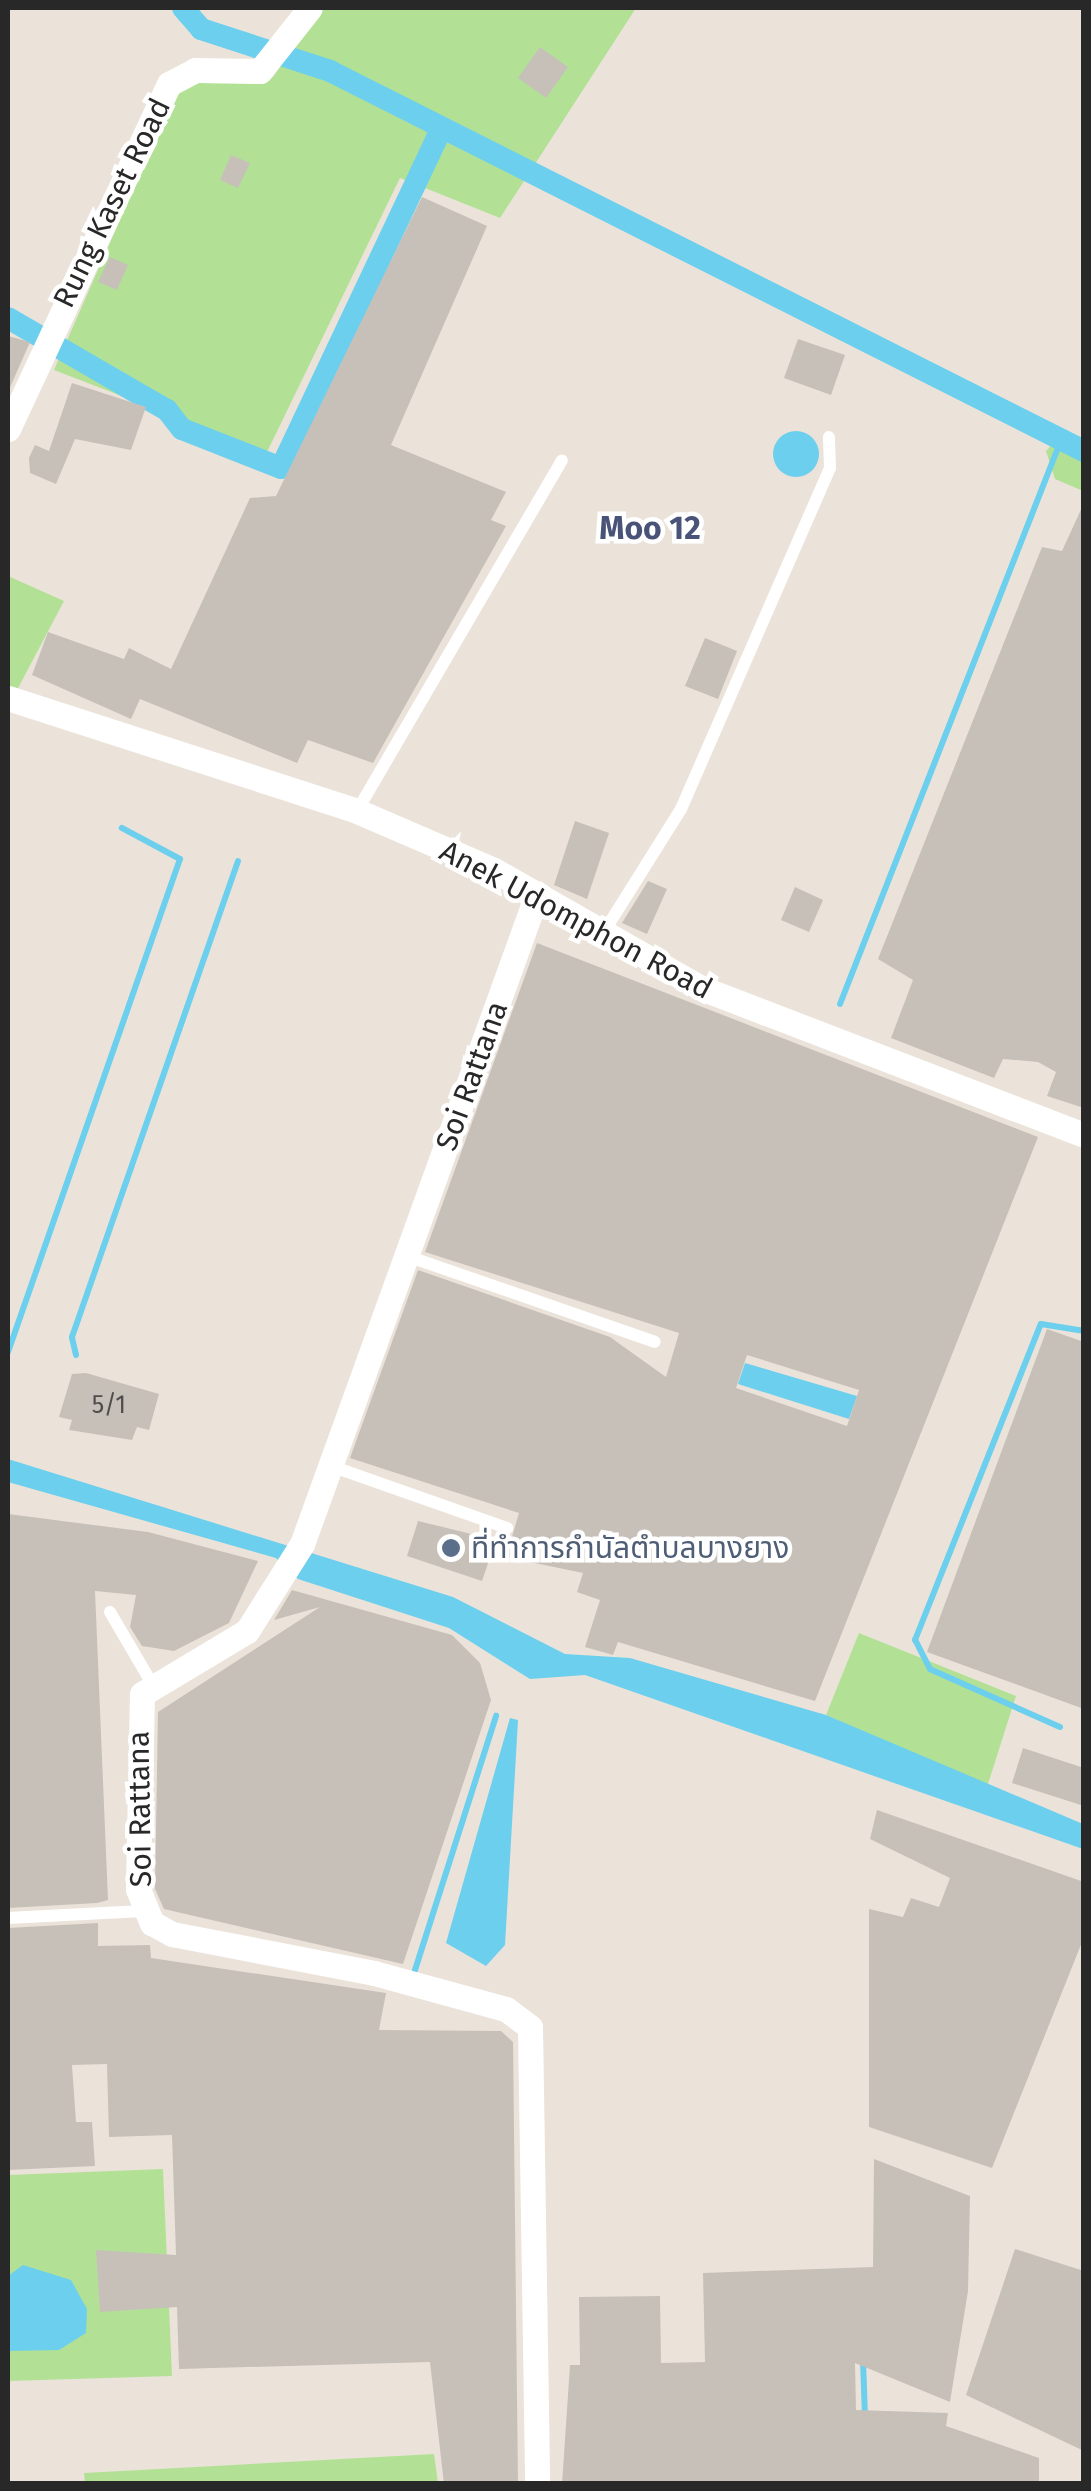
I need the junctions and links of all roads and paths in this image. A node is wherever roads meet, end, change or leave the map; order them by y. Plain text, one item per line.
1 (310, 8) edge
2 (8, 429) edge
3 (829, 437) dead end
4 (562, 460) dead end
5 (8, 698) edge
6 (357, 811) junction
7 (536, 898) junction
8 (601, 938) junction
9 (1084, 1135) edge
10 (407, 1256) junction
11 (655, 1342) dead end
12 (331, 1466) junction
13 (506, 1528) dead end
14 (110, 1612) dead end
15 (151, 1682) junction
16 (144, 1911) junction
17 (8, 1918) edge
18 (537, 2484) edge

1 - 2 street, Rung Kaset Road
3 - 8 lane
4 - 6 lane
5 - 6 street, Anek Udomphon Road
6 - 7 street, Anek Udomphon Road
7 - 8 street, Anek Udomphon Road
7 - 10 street, Soi Rattana
8 - 9 street, Anek Udomphon Road
10 - 11 lane
10 - 12 street, Soi Rattana
12 - 13 lane
12 - 15 street, Soi Rattana
14 - 15 lane
15 - 16 street, Soi Rattana
16 - 17 lane
16 - 18 street, Soi Rattana

